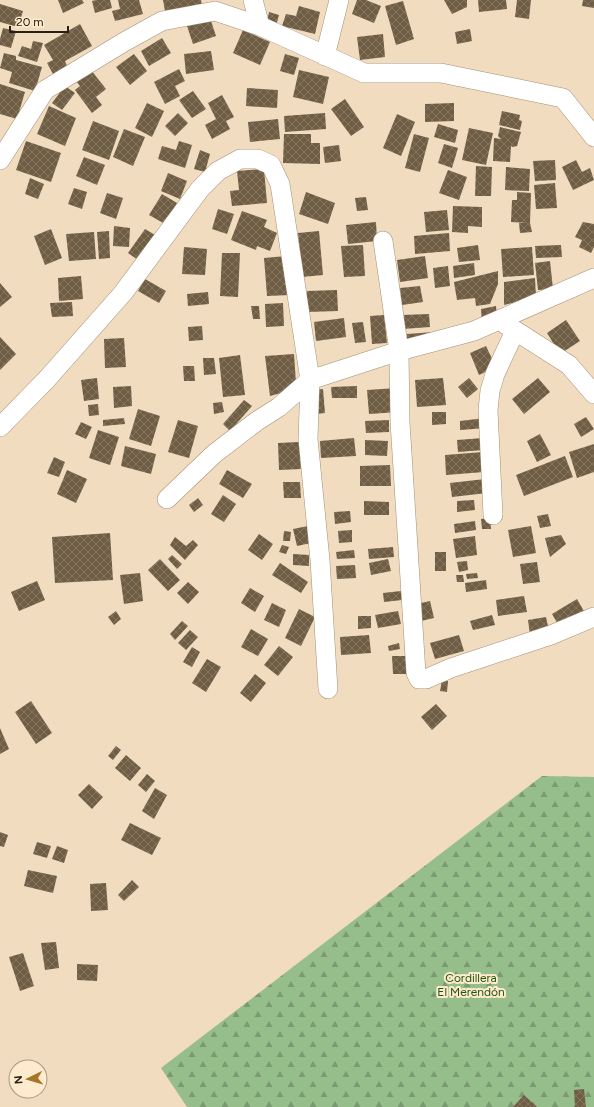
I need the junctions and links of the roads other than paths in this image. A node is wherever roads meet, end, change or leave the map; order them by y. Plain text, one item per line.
1 (253, 0) edge
2 (339, 0) edge
3 (260, 26) junction
4 (325, 56) junction
5 (594, 137) edge
6 (0, 160) edge
7 (383, 241) dead end
8 (594, 278) edge
9 (498, 320) junction
10 (515, 331) junction
11 (399, 351) junction
12 (310, 380) junction
13 (594, 394) edge
14 (0, 427) edge
15 (166, 500) dead end
16 (493, 515) dead end
17 (594, 617) edge
18 (328, 690) dead end

1 - 3 street
2 - 4 street
3 - 4 street
3 - 6 street
4 - 5 street
7 - 11 street
8 - 9 street
9 - 10 street
9 - 11 street
10 - 13 street
10 - 16 street
11 - 12 street
11 - 17 street
12 - 14 street
12 - 15 street
12 - 18 street

